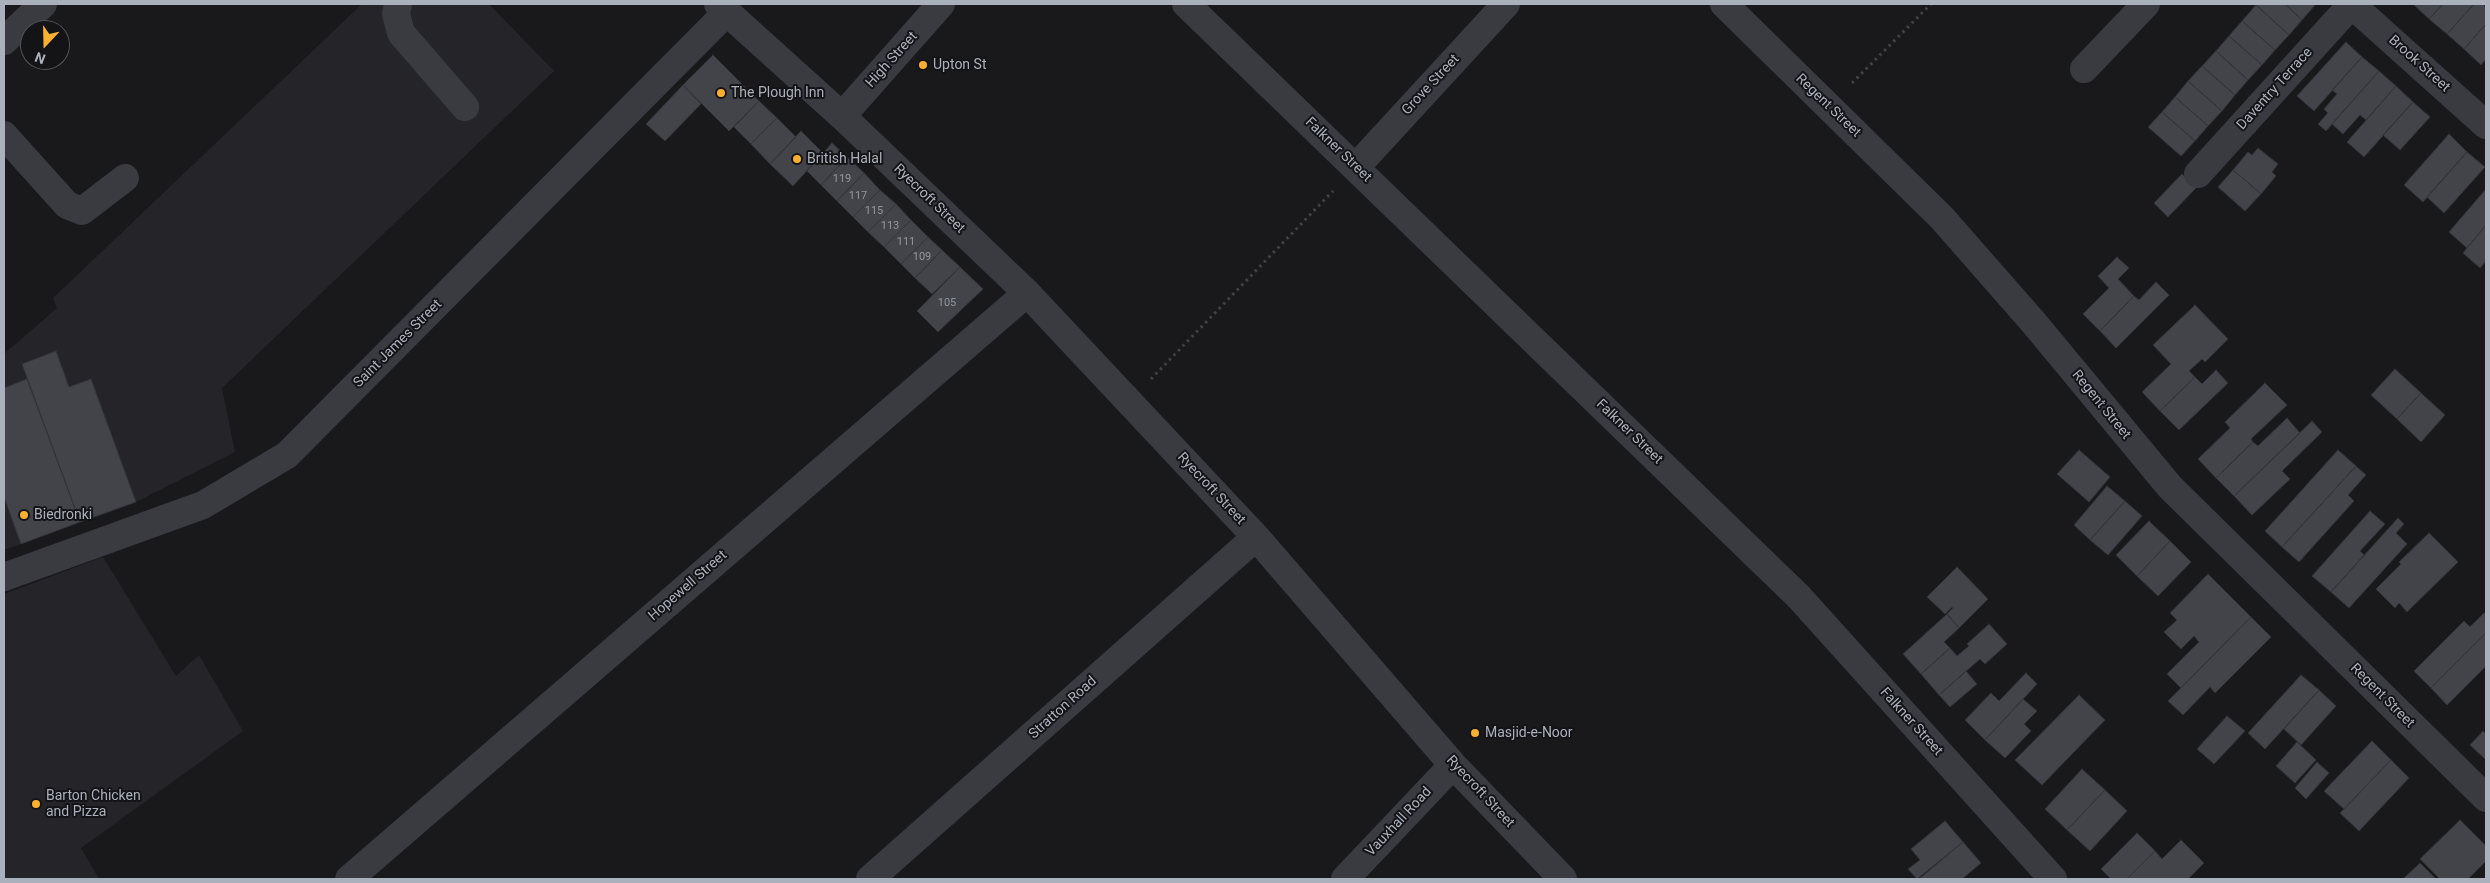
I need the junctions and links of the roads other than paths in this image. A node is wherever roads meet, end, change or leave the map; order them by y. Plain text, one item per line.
1 (43, 4) edge
2 (398, 4) edge
3 (941, 4) edge
4 (1186, 4) edge
5 (1506, 4) edge
6 (1724, 4) edge
7 (2146, 4) edge
8 (2351, 4) edge
9 (722, 9) edge
10 (4, 41) edge
11 (2084, 69) dead end
12 (465, 106) dead end
13 (842, 116) junction
14 (2486, 125) edge
15 (4, 135) edge
16 (1356, 167) junction
17 (2198, 174) dead end
18 (125, 178) dead end
19 (1027, 293) junction
20 (1256, 537) junction
21 (4, 577) edge
22 (1453, 765) junction
23 (2486, 798) edge
24 (349, 879) edge
25 (870, 879) edge
26 (1345, 879) edge
27 (1563, 879) edge
28 (2053, 879) edge

1 - 10 street
2 - 12 street
3 - 13 street, High Street
4 - 16 street, Falkner Street
5 - 16 street, Grove Street
6 - 23 street, Regent Street
7 - 11 street
8 - 14 street, Brook Street
8 - 17 street, Daventry Terrace
9 - 13 street, Ryecroft Street
9 - 21 street, Saint James Street
13 - 19 street, Ryecroft Street
15 - 18 street
16 - 28 street, Falkner Street
19 - 20 street, Ryecroft Street
19 - 24 street, Hopewell Street
20 - 22 street, Ryecroft Street
20 - 25 street, Stratton Road
22 - 26 street, Vauxhall Road
22 - 27 street, Ryecroft Street

